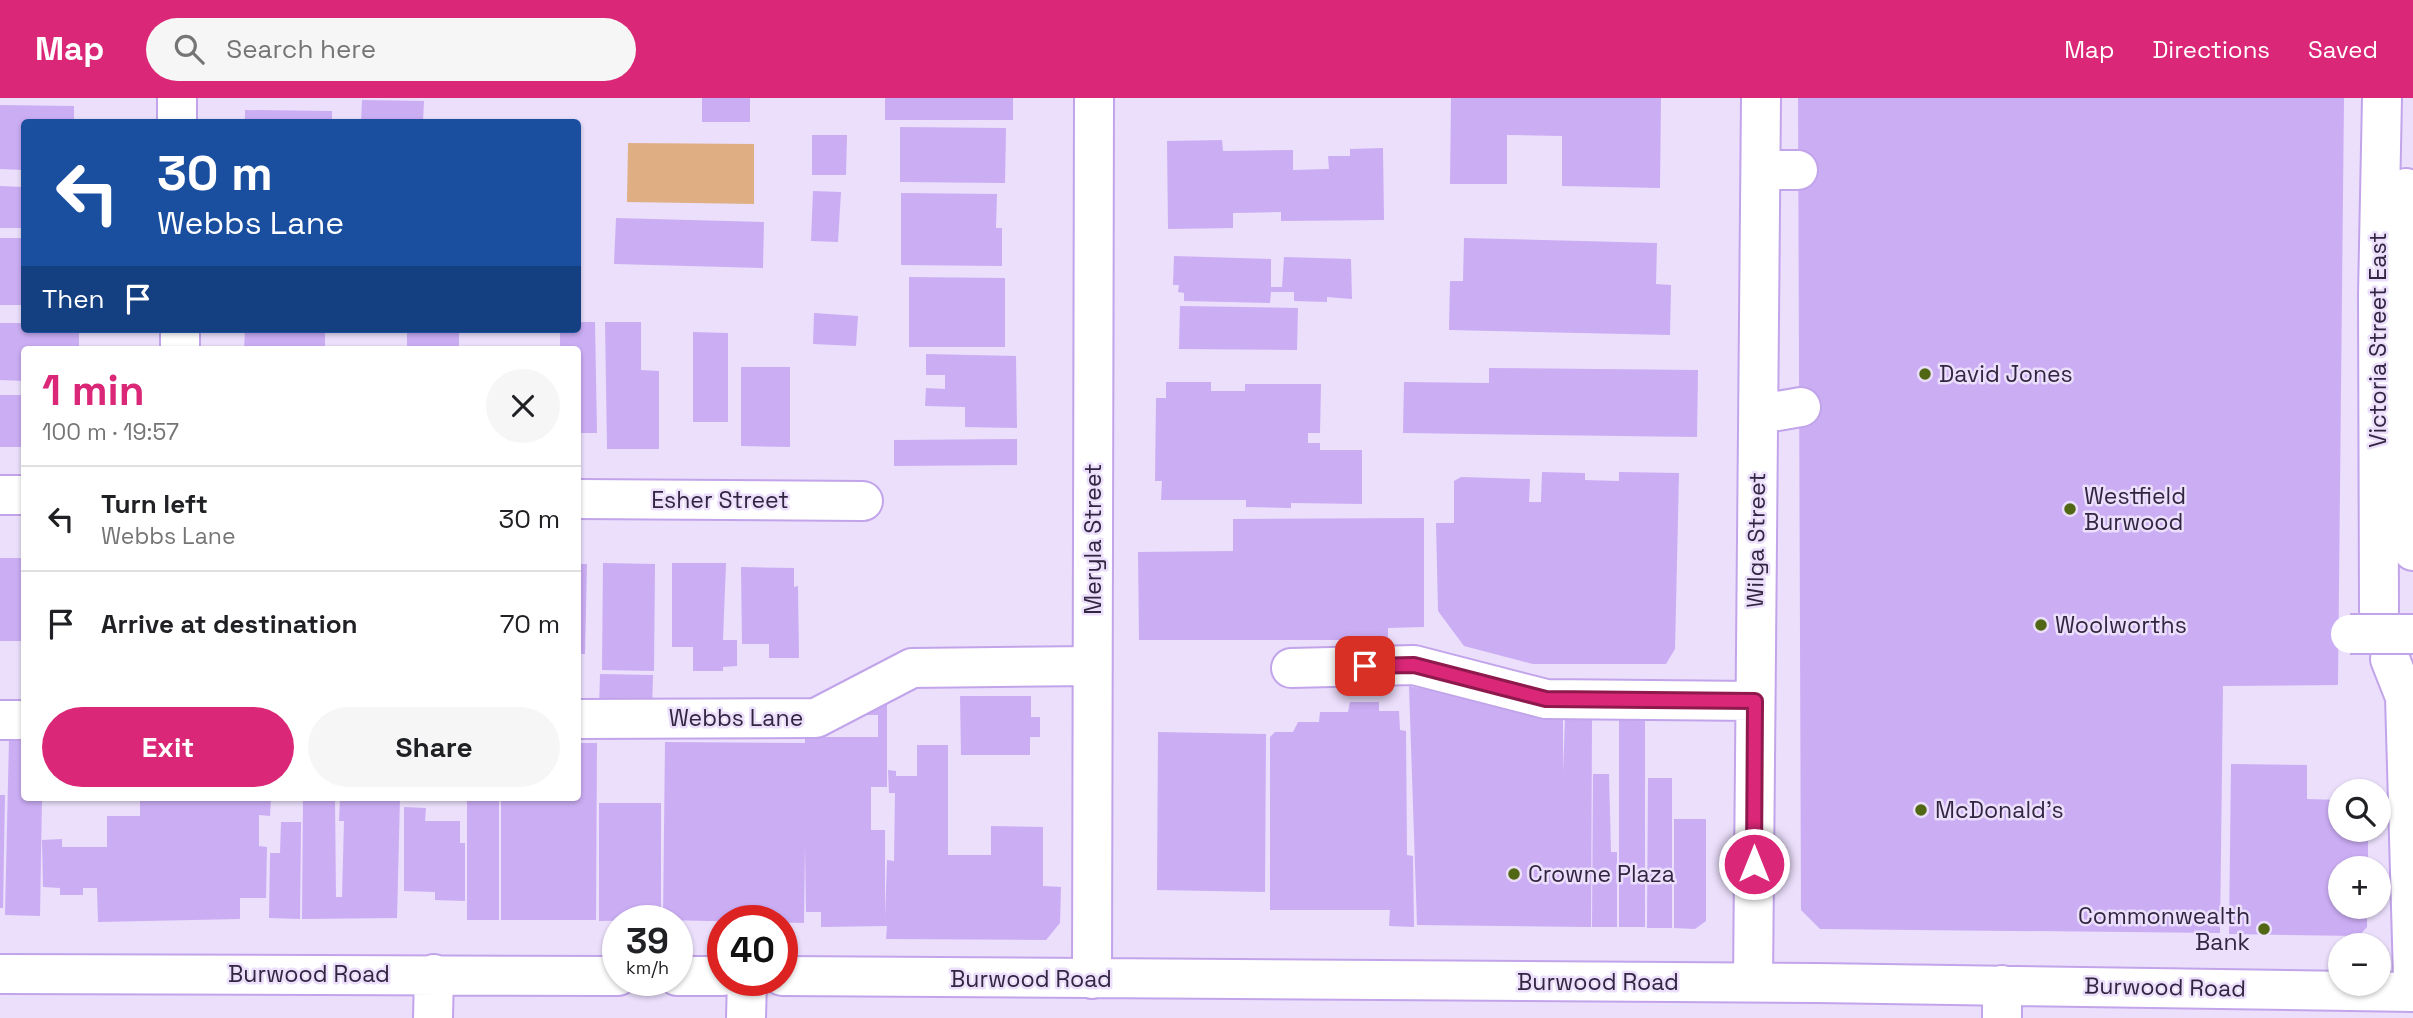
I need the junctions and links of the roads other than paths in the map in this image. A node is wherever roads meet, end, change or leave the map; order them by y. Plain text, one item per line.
1 (177, 98) edge
2 (1094, 98) edge
3 (1761, 98) edge
4 (2382, 98) edge
5 (2407, 98) edge
6 (177, 119) edge
7 (2399, 290) edge
8 (2402, 361) edge
9 (1801, 407) dead end
10 (1760, 414) junction
11 (0, 495) edge
12 (21, 495) edge
13 (581, 499) edge
14 (863, 501) dead end
15 (2413, 552) edge
16 (2361, 615) junction
17 (2402, 647) edge
18 (1092, 666) junction
19 (1291, 668) dead end
20 (1755, 701) junction
21 (581, 719) edge
22 (0, 720) edge
23 (21, 720) edge
24 (0, 974) edge
25 (433, 974) junction
26 (602, 975) edge
27 (798, 976) edge
28 (2413, 977) edge
29 (1092, 979) junction
30 (1753, 982) junction
31 (2413, 992) edge
32 (747, 996) edge
33 (2002, 1002) edge
34 (433, 1018) edge
35 (746, 1018) edge

1 - 6 street
2 - 18 street, Meryla Street
3 - 10 street, Wilga Street
4 - 7 street, Victoria Street East
5 - 7 street, Victoria Street East
7 - 8 street, Victoria Street East
8 - 15 street, Victoria Street East
8 - 16 street, Victoria Street East
9 - 10 street
10 - 20 street, Wilga Street
11 - 12 street
13 - 14 street, Esher Street
15 - 16 street, Victoria Street East
16 - 17 street, bridge
17 - 28 street
18 - 21 street, Webbs Lane
18 - 29 street, Meryla Street
19 - 20 street
20 - 30 street, Wilga Street
22 - 23 street
24 - 25 street, Burwood Road
25 - 26 street, Burwood Road
25 - 34 street
27 - 29 street, Burwood Road
29 - 30 street, Burwood Road
30 - 33 street, Burwood Road
31 - 33 street, Burwood Road
32 - 35 street

